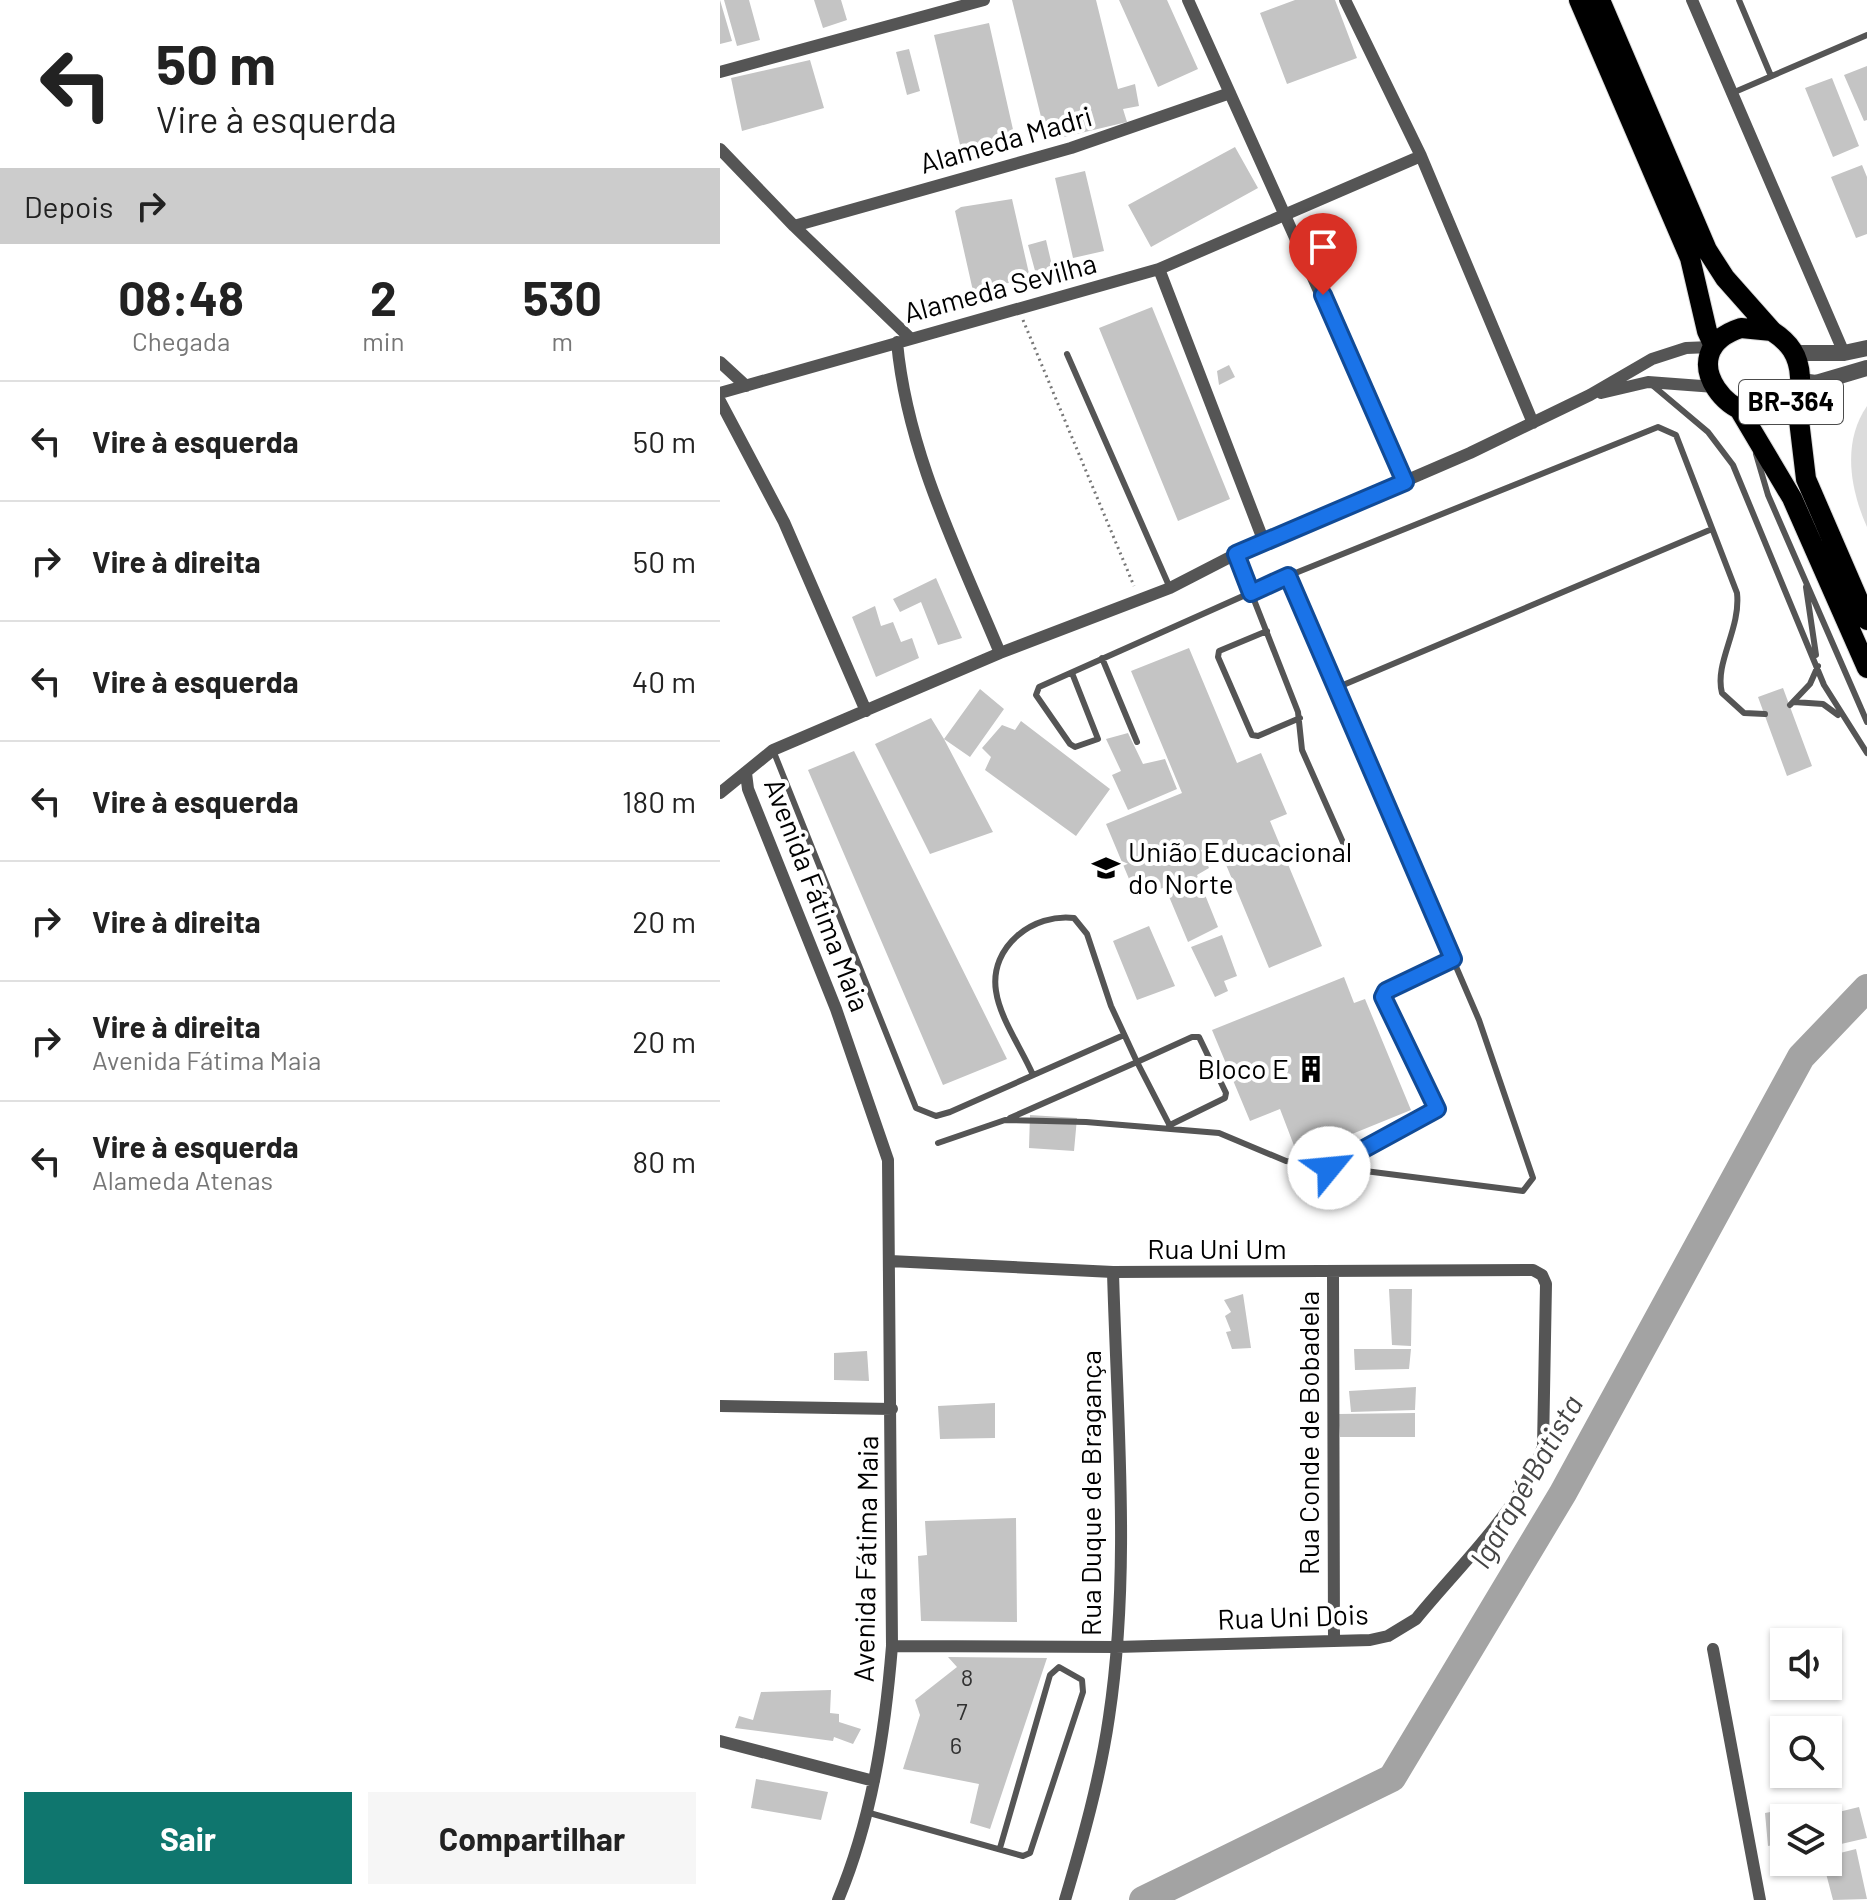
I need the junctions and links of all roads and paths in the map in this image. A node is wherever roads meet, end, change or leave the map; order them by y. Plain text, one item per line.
1 (984, 0) edge
2 (1188, 0) edge
3 (1345, 0) edge
4 (1579, 0) edge
5 (1600, 0) edge
6 (1692, 0) edge
7 (1739, 0) edge
8 (1867, 35) edge
9 (720, 72) edge
10 (1771, 76) junction
11 (1230, 93) junction
12 (1730, 94) junction
13 (720, 149) edge
14 (1421, 156) junction
15 (1287, 214) junction
16 (794, 226) junction
17 (1159, 269) junction
18 (1019, 310) junction
19 (1772, 331) junction
20 (904, 340) junction
21 (1712, 345) junction
22 (1867, 348) edge
23 (1794, 353) junction
24 (1844, 353) junction
25 (1067, 354) dead end
26 (720, 362) edge
27 (1867, 368) edge
28 (1648, 382) junction
29 (746, 386) junction
30 (1715, 387) junction
31 (1798, 388) junction
32 (720, 393) edge
33 (1590, 395) junction
34 (720, 401) edge
35 (1739, 409) junction
36 (1533, 423) junction
37 (1749, 428) junction
38 (1405, 482) junction
39 (1712, 529) junction
40 (1264, 542) junction
41 (1236, 554) junction
42 (1288, 576) junction
43 (1805, 579) junction
44 (1170, 588) junction
45 (1251, 593) junction
46 (1140, 601) junction
47 (1867, 620) edge
48 (1267, 631) junction
49 (1000, 653) junction
50 (1102, 658) junction
51 (1818, 667) junction
52 (1867, 668) edge
53 (1072, 673) junction
54 (1336, 688) junction
55 (866, 711) junction
56 (1765, 714) dead end
57 (1300, 718) junction
58 (1842, 718) junction
59 (1867, 722) edge
60 (1137, 742) dead end
61 (773, 750) junction
62 (1867, 753) edge
63 (746, 773) junction
64 (720, 793) edge
65 (1345, 847) dead end
66 (1453, 959) junction
67 (1124, 1035) junction
68 (1137, 1062) junction
69 (1033, 1075) junction
70 (1005, 1120) junction
71 (1171, 1128) junction
72 (938, 1143) dead end
73 (1329, 1168) junction
74 (890, 1261) junction
75 (1113, 1272) junction
76 (1333, 1273) junction
77 (1542, 1275) joint
78 (720, 1406) edge
79 (892, 1409) junction
80 (1334, 1641) junction
81 (892, 1646) junction
82 (1116, 1647) junction
83 (1713, 1649) dead end
84 (720, 1741) edge
85 (874, 1781) junction
86 (866, 1812) junction
87 (1000, 1848) junction
88 (838, 1900) edge
89 (1065, 1900) edge
90 (1760, 1900) edge

1 - 9 street
2 - 11 street
3 - 14 street
4 - 21 main road, BR-364
5 - 19 main road, BR-364
6 - 12 street
7 - 10 lane
8 - 10 lane
10 - 12 lane
11 - 15 street
11 - 16 street, Alameda Madri
12 - 24 street
13 - 16 street
14 - 15 street, Alameda Sevilha
14 - 36 street
15 - 17 street, Alameda Sevilha
15 - 38 street
16 - 20 street
17 - 18 street, Alameda Sevilha
17 - 40 street
18 - 20 street, Alameda Sevilha
18 - 46 path
19 - 21 main road
19 - 23 main road, BR-364
20 - 29 street, Alameda Sevilha
20 - 49 street
21 - 30 main road, BR-364
21 - 33 street, Avenida Fátima Maia
22 - 24 street
23 - 24 street
23 - 31 main road, BR-364
25 - 44 lane
26 - 29 street
27 - 31 street
28 - 30 street, Avenida Fátima Maia
28 - 33 street, Avenida Fátima Maia
28 - 51 lane
29 - 32 street, Alameda Sevilha
30 - 35 main road, BR-364
31 - 35 main road, BR-364
31 - 47 main road, BR-364
33 - 36 street, Avenida Fátima Maia
34 - 55 street
35 - 37 main road, BR-364
36 - 38 street, Avenida Fátima Maia
37 - 43 lane
37 - 52 main road, BR-364
38 - 40 street, Avenida Fátima Maia
39 - 42 lane
39 - 54 lane
39 - 56 lane
40 - 41 street, Avenida Fátima Maia
41 - 44 street, Avenida Fátima Maia
41 - 45 lane
42 - 45 lane
42 - 54 lane
43 - 51 lane
43 - 59 lane
44 - 46 street, Avenida Fátima Maia
45 - 48 lane
45 - 50 lane
46 - 49 street, Avenida Fátima Maia
48 - 57 lane
48 - 57 lane
49 - 55 street, Avenida Fátima Maia
50 - 53 lane
50 - 60 lane
51 - 58 lane
51 - 58 lane
53 - 53 lane
54 - 66 lane
55 - 61 street, Avenida Fátima Maia
57 - 65 lane
58 - 62 lane
61 - 63 street, Avenida Fátima Maia
61 - 69 lane
63 - 64 street
63 - 74 street, Avenida Fátima Maia
66 - 73 lane
66 - 73 lane
67 - 68 lane
67 - 69 lane
67 - 69 lane
68 - 70 lane
68 - 71 lane
68 - 71 lane
70 - 71 lane
70 - 72 lane
71 - 73 lane
74 - 75 street, Rua Uni Um
74 - 79 street, Avenida Fátima Maia
75 - 76 street, Rua Uni Um
75 - 82 street, Rua Duque de Bragança
76 - 77 street, Rua Uni Um
76 - 80 street, Rua Conde de Bobadela
77 - 80 street, Rua Uni Dois
78 - 79 street
79 - 81 street, Avenida Fátima Maia
80 - 82 street, Rua Uni Dois
81 - 82 street, Rua Uni Dois
81 - 85 street, Avenida Fátima Maia
82 - 89 street, Rua Duque de Bragança
83 - 90 street
84 - 85 street
85 - 86 street, Avenida Fátima Maia
86 - 87 lane
86 - 88 street, Avenida Fátima Maia
87 - 87 lane

